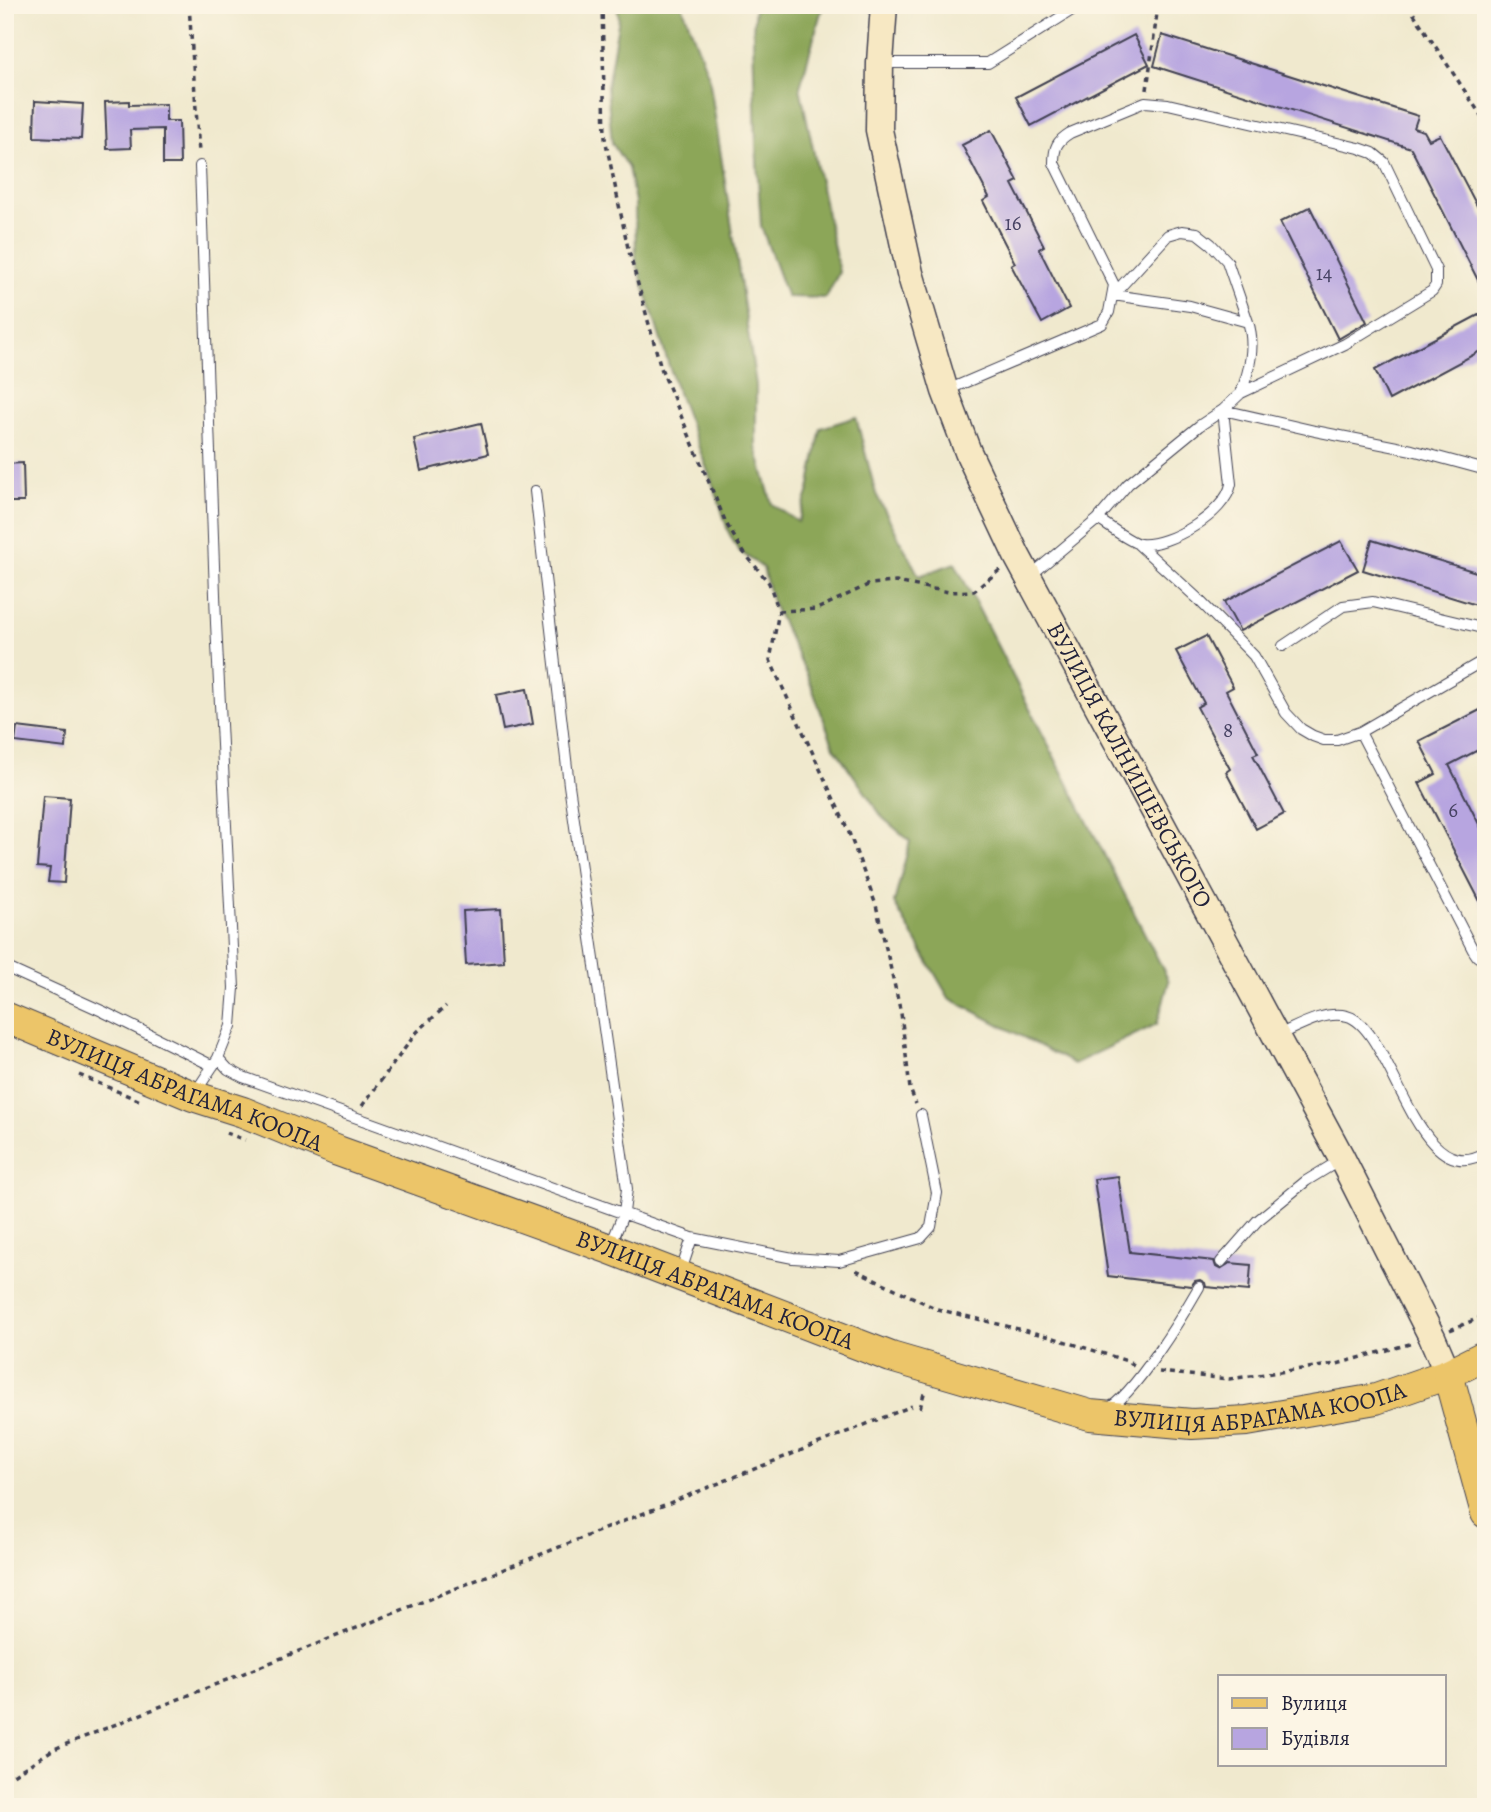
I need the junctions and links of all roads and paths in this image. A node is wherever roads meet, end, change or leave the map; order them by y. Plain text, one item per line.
1 (189, 5) edge
2 (602, 5) edge
3 (884, 5) edge
4 (1080, 5) edge
5 (1158, 5) edge
6 (1408, 5) edge
7 (880, 63) junction
8 (1145, 102) junction
9 (1486, 122) edge
10 (200, 166) joint
11 (1113, 295) junction
12 (1248, 322) junction
13 (944, 391) junction
14 (1241, 393) junction
15 (1223, 410) junction
16 (1486, 470) edge
17 (535, 491) dead end
18 (1098, 519) junction
19 (1138, 544) junction
20 (1023, 567) junction
21 (779, 611) junction
22 (1486, 629) edge
23 (1283, 646) dead end
24 (1486, 659) edge
25 (1360, 732) junction
26 (1486, 962) edge
27 (5, 967) edge
28 (446, 1006) dead end
29 (5, 1017) edge
30 (1276, 1036) junction
31 (215, 1062) junction
32 (193, 1096) junction
33 (921, 1115) joint
34 (353, 1118) junction
35 (1486, 1152) edge
36 (1342, 1159) junction
37 (624, 1212) junction
38 (692, 1238) junction
39 (610, 1249) junction
40 (1221, 1262) dead end
41 (679, 1276) junction
42 (1199, 1287) dead end
43 (1486, 1355) edge
44 (1448, 1374) junction
45 (912, 1406) dead end
46 (1090, 1415) junction
47 (1486, 1513) edge
48 (5, 1780) edge

1 - 10 path
2 - 21 path
3 - 7 street, ВУЛИЦЯ КАЛНИШЕВСЬКОГО
4 - 7 lane
5 - 8 path
6 - 9 path
7 - 13 street, ВУЛИЦЯ КАЛНИШЕВСЬКОГО
8 - 11 lane
8 - 14 lane
10 - 31 lane
11 - 12 lane
11 - 12 lane
11 - 13 lane
12 - 14 lane
13 - 20 street, ВУЛИЦЯ КАЛНИШЕВСЬКОГО
14 - 15 lane
15 - 16 lane
15 - 18 lane
15 - 19 lane
17 - 37 lane
18 - 19 lane
18 - 20 lane
19 - 25 lane
20 - 21 path
20 - 30 street, ВУЛИЦЯ КАЛНИШЕВСЬКОГО
21 - 33 path
22 - 23 lane
24 - 25 lane
25 - 26 lane
27 - 31 lane
28 - 34 path
29 - 32 main road, ВУЛИЦЯ АБРАГАМА КООПА
30 - 35 lane
30 - 36 street, ВУЛИЦЯ КАЛНИШЕВСЬКОГО
31 - 32 lane
31 - 34 lane
32 - 39 main road, ВУЛИЦЯ АБРАГАМА КООПА
33 - 38 lane
34 - 37 lane
36 - 40 lane
36 - 44 street, ВУЛИЦЯ КАЛНИШЕВСЬКОГО
37 - 38 lane
37 - 39 lane
38 - 41 lane
39 - 41 main road, ВУЛИЦЯ АБРАГАМА КООПА
41 - 46 main road, ВУЛИЦЯ АБРАГАМА КООПА
42 - 46 lane
43 - 44 main road, ВУЛИЦЯ АБРАГАМА КООПА
44 - 46 main road, ВУЛИЦЯ АБРАГАМА КООПА
44 - 47 main road
45 - 48 path

